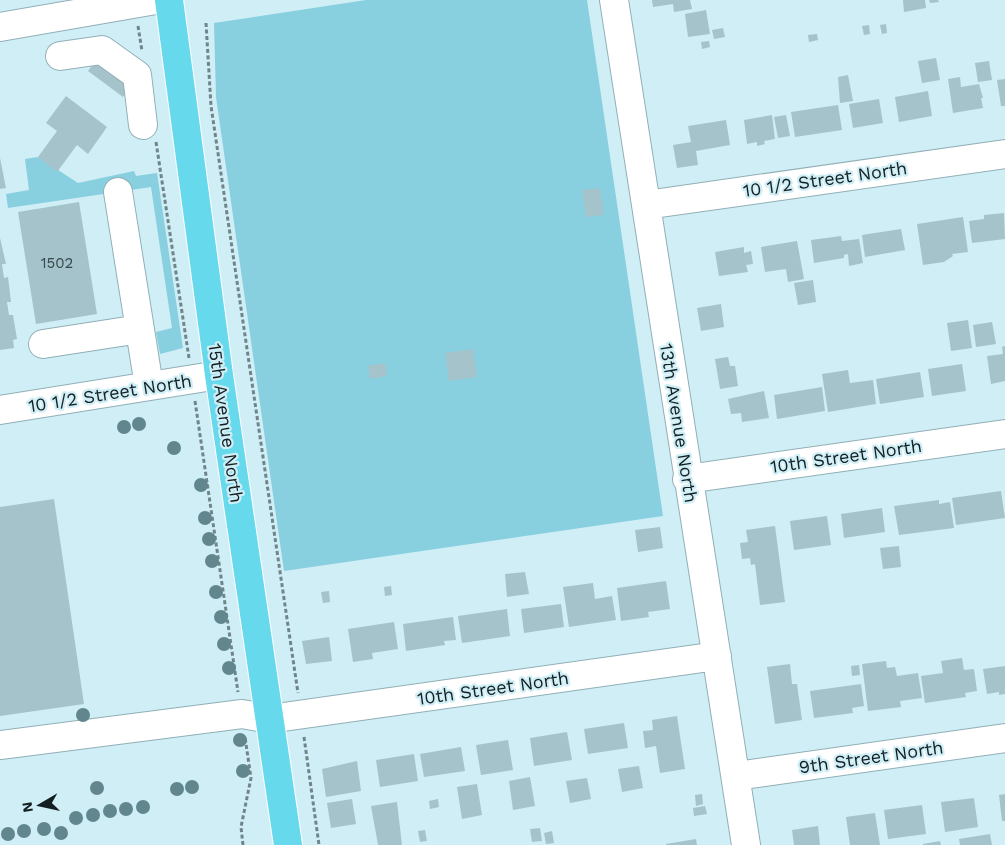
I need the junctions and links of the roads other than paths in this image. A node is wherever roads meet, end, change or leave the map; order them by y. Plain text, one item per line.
1 (156, 0) edge
2 (168, 0) edge
3 (614, 0) edge
4 (0, 27) edge
5 (60, 56) dead end
6 (149, 128) road end
7 (1005, 154) edge
8 (118, 192) dead end
9 (646, 205) junction
10 (140, 329) junction
11 (43, 344) dead end
12 (219, 376) junction
13 (149, 386) junction
14 (0, 410) edge
15 (1005, 434) edge
16 (687, 479) junction
17 (717, 656) junction
18 (269, 719) junction
19 (1005, 738) edge
20 (0, 745) edge
21 (736, 776) junction
22 (288, 845) edge
23 (746, 845) edge

1 - 4 street
2 - 12 main road, 15th Avenue North
3 - 9 street, 13th Avenue North
5 - 6 street
7 - 9 street, 10 1/2 Street North
8 - 10 street
9 - 16 street, 13th Avenue North
10 - 11 street
10 - 13 street
12 - 13 street, 10 1/2 Street North
12 - 18 main road, 15th Avenue North
13 - 14 street, 10 1/2 Street North
15 - 16 street, 10th Street North
16 - 17 street, 13th Avenue North
17 - 18 street, 10th Street North
17 - 21 street, 13th Avenue North
18 - 20 street, 10th Street North
18 - 22 main road, 15th Avenue North
19 - 21 street, 9th Street North
21 - 23 street, 13th Avenue North

